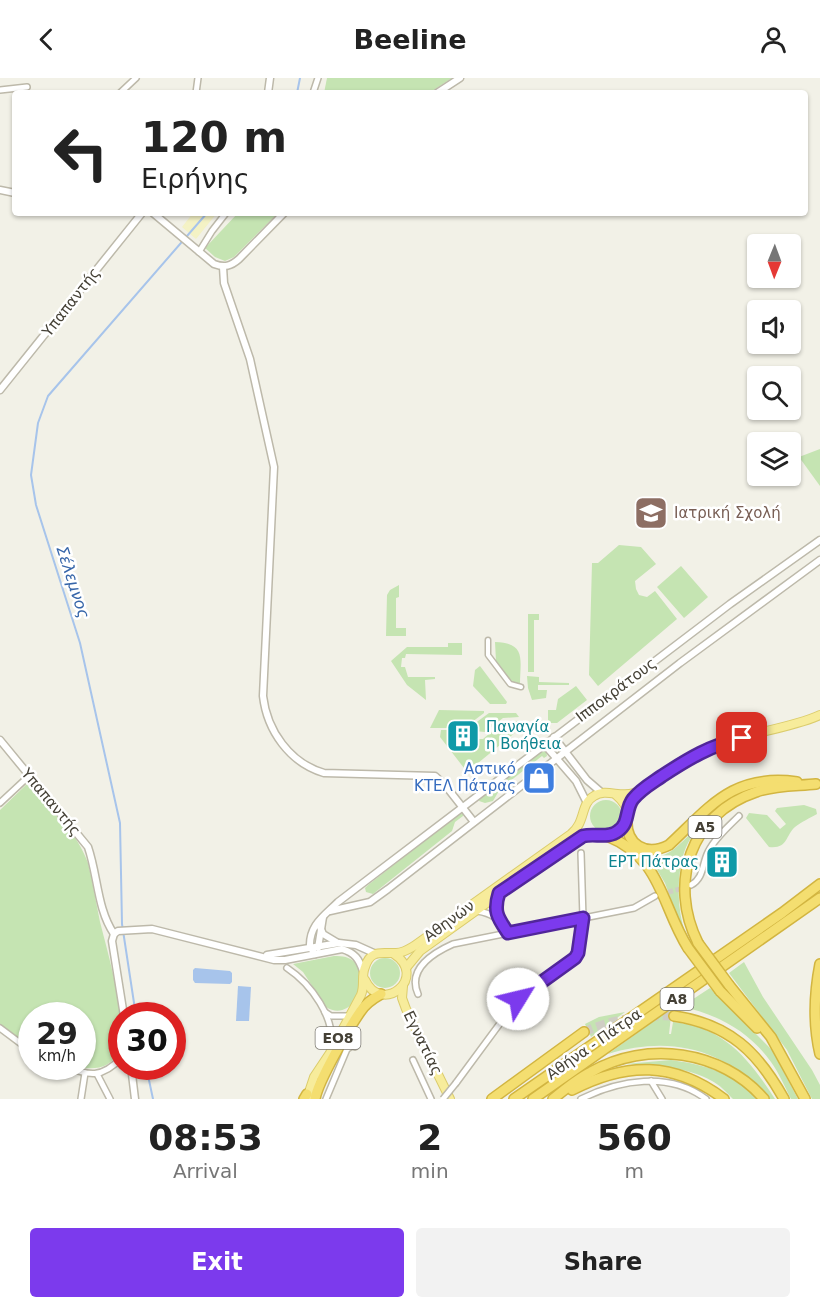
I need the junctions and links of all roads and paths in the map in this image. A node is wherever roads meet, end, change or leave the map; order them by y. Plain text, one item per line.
1 (136, 78) edge
2 (460, 78) edge
3 (27, 87) dead end
4 (0, 90) edge
5 (123, 90) edge
6 (442, 90) edge
7 (140, 216) edge
8 (157, 216) edge
9 (224, 216) edge
10 (281, 216) edge
11 (200, 252) junction
12 (223, 267) junction
13 (0, 390) edge
14 (820, 540) edge
15 (820, 560) edge
16 (488, 640) dead end
17 (521, 687) dead end
18 (820, 715) edge
19 (554, 737) junction
20 (0, 740) edge
21 (544, 744) junction
22 (565, 751) junction
23 (555, 758) junction
24 (29, 776) junction
25 (818, 785) edge
26 (643, 789) junction
27 (602, 793) junction
28 (616, 795) junction
29 (587, 802) junction
30 (0, 803) edge
31 (463, 808) junction
32 (626, 814) junction
33 (584, 816) junction
34 (739, 816) dead end
35 (474, 822) junction
36 (596, 834) junction
37 (607, 836) junction
38 (581, 853) dead end
39 (820, 884) edge
40 (691, 885) tunnel mouth
41 (499, 893) junction
42 (656, 896) tunnel mouth
43 (820, 898) edge
44 (475, 910) junction
45 (329, 911) junction
46 (323, 916) junction
47 (497, 918) junction
48 (583, 918) junction
49 (320, 927) junction
50 (116, 933) junction
51 (508, 933) junction
52 (339, 943) junction
53 (318, 946) junction
54 (310, 947) junction
55 (315, 954) junction
56 (376, 954) junction
57 (394, 954) junction
58 (257, 955) junction
59 (820, 964) edge
60 (287, 968) dead end
61 (406, 968) junction
62 (363, 971) junction
63 (365, 980) junction
64 (403, 986) junction
65 (724, 988) junction
66 (381, 994) junction
67 (418, 994) dead end
68 (122, 1002) edge
69 (324, 1011) junction
70 (350, 1016) junction
71 (674, 1016) tunnel mouth
72 (0, 1028) edge
73 (584, 1032) tunnel mouth
74 (18, 1042) edge
75 (356, 1047) dead end
76 (330, 1053) junction
77 (820, 1054) edge
78 (412, 1060) dead end
79 (108, 1070) edge
80 (97, 1074) joint
81 (84, 1080) edge
82 (132, 1080) edge
83 (651, 1081) junction
84 (308, 1098) edge
85 (81, 1099) edge
86 (110, 1099) edge
87 (135, 1099) edge
88 (326, 1099) edge
89 (431, 1099) edge
90 (443, 1099) edge
91 (450, 1099) edge
92 (492, 1099) edge
93 (514, 1099) edge
94 (533, 1099) edge
95 (553, 1099) edge
96 (581, 1099) edge
97 (662, 1099) edge
98 (706, 1099) edge
99 (724, 1099) edge
100 (764, 1099) edge
101 (784, 1099) edge
102 (805, 1099) edge

1 - 5 street
2 - 6 street
3 - 4 street
7 - 13 street, Υπαπαντής
8 - 11 street
9 - 11 street
10 - 12 street
11 - 12 street
12 - 31 street
14 - 19 street, Ιπποκράτους
15 - 22 street, Ιπποκράτους
16 - 17 street
18 - 26 main road
19 - 21 street, Ιπποκράτους
19 - 22 street
20 - 24 street, Υπαπαντής
21 - 23 street
21 - 31 street, Ιπποκράτους
22 - 23 street, Ιπποκράτους
22 - 27 street
23 - 29 street
23 - 35 street, Ιπποκράτους
24 - 30 street
24 - 50 street, Υπαπαντής
25 - 32 highway
25 - 65 highway, Α5, bridge
26 - 28 main road
26 - 32 main road
27 - 28 main road
27 - 29 main road
28 - 32 main road
29 - 33 main road, Αθηνών
31 - 35 street
31 - 45 street, Ιπποκράτους
32 - 37 main road
33 - 36 main road
33 - 57 main road, Αθηνών
34 - 40 street
35 - 45 street, Ιπποκράτους
36 - 37 main road
36 - 41 main road, Αθηνών
37 - 65 highway, bridge
38 - 48 street
39 - 93 highway, Αθήνα - Πάτρα / Α8
41 - 44 main road, Αθηνών
41 - 47 street
42 - 48 street
43 - 94 highway, Αθήνα - Πάτρα / Α8
44 - 47 street
44 - 61 main road, Αθηνών
45 - 46 street, Ιπποκράτους
46 - 49 street
46 - 54 street, Ιπποκράτους
47 - 51 street
48 - 51 street
48 - 90 street, bridge
49 - 52 street
49 - 53 street
50 - 58 street
50 - 68 street
51 - 67 street
52 - 53 street
52 - 56 street
53 - 54 street
53 - 55 street
54 - 55 street
54 - 58 street
55 - 58 street
55 - 62 street
56 - 57 main road, Αθηνών
56 - 62 main road
57 - 61 main road
59 - 77 highway
60 - 69 street
61 - 64 main road
62 - 63 main road
63 - 66 main road
63 - 70 main road, ΕΟ8
64 - 66 main road
64 - 91 main road, Εγνατίας
65 - 102 highway, Α5
66 - 84 highway
69 - 70 street
69 - 76 street
70 - 76 main road, ΕΟ8
71 - 101 highway
72 - 74 street
73 - 92 highway
75 - 88 street
76 - 84 main road, ΕΟ8
78 - 89 street
79 - 80 street
80 - 86 street
81 - 85 street
82 - 87 street
83 - 96 street
83 - 97 street
83 - 98 street
95 - 99 highway
95 - 100 highway

